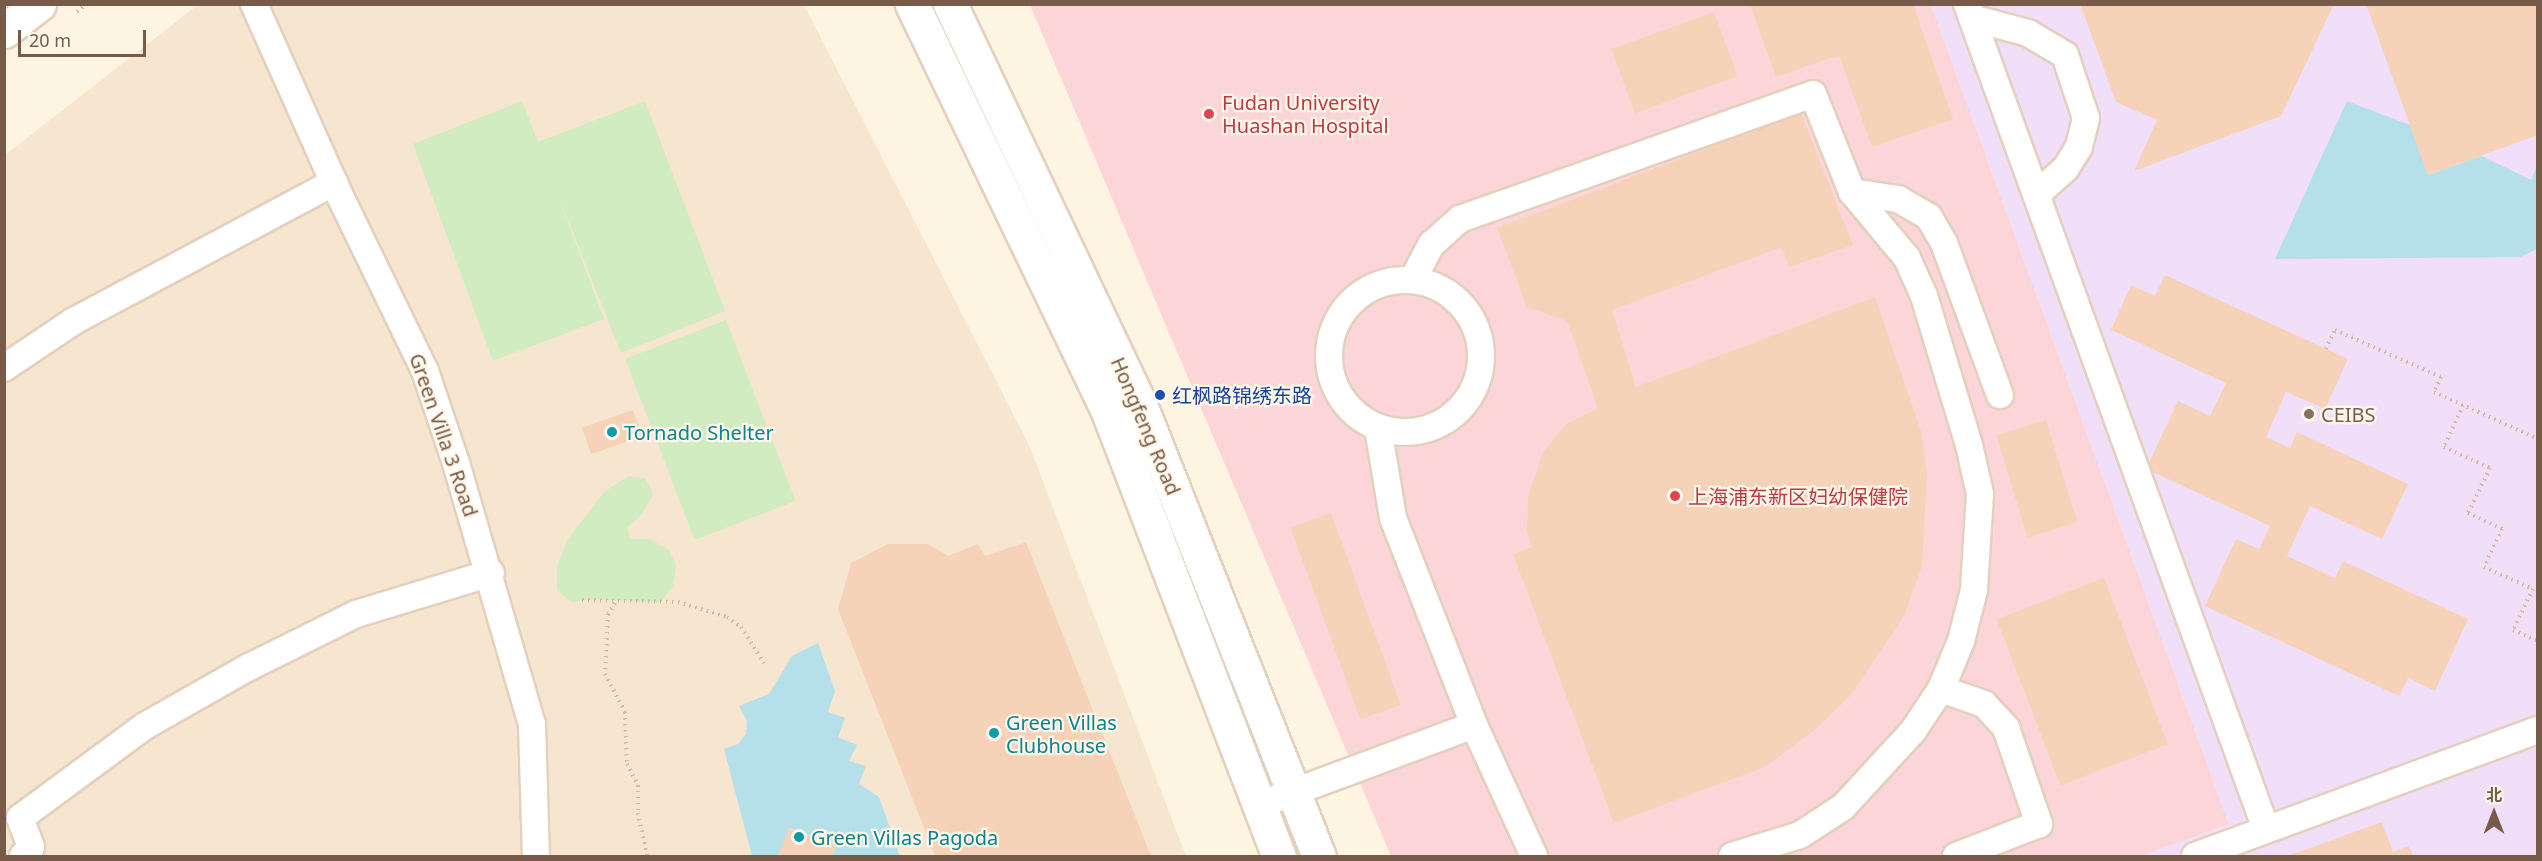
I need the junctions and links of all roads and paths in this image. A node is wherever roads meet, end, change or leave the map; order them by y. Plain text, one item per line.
1 (39, 4) edge
2 (254, 4) edge
3 (912, 4) edge
4 (950, 4) edge
5 (1970, 11) edge
6 (4, 31) edge
7 (334, 182) junction
8 (1852, 192) junction
9 (2036, 195) junction
10 (1413, 279) junction
11 (2326, 349) dead end
12 (4, 368) edge
13 (2000, 394) dead end
14 (2463, 405) junction
15 (1378, 428) junction
16 (2538, 439) edge
17 (491, 573) junction
18 (582, 600) dead end
19 (615, 603) junction
20 (2538, 641) edge
21 (764, 663) dead end
22 (1941, 689) junction
23 (1474, 725) junction
24 (2538, 730) edge
25 (1294, 791) junction
26 (1259, 804) junction
27 (12, 816) edge
28 (2266, 829) junction
29 (1765, 852) edge
30 (23, 856) edge
31 (536, 856) edge
32 (647, 856) edge
33 (1279, 856) edge
34 (1319, 856) edge
35 (1534, 856) edge
36 (1732, 856) edge
37 (1956, 856) edge
38 (2195, 856) edge

1 - 6 street
2 - 7 lane, Green Villa 3 Road
3 - 26 street, Hongfeng Road
4 - 25 street, Hongfeng Road
5 - 9 lane
5 - 9 lane
7 - 12 lane
7 - 17 lane, Green Villa 3 Road
8 - 10 lane
8 - 13 lane
8 - 22 lane
9 - 28 lane
10 - 15 lane
10 - 15 lane
11 - 14 path
14 - 16 path
14 - 20 path
15 - 23 lane
17 - 27 lane
17 - 31 lane, Green Villa 3 Road
18 - 19 path
19 - 21 path
19 - 32 path
22 - 29 lane
22 - 37 lane
23 - 25 lane
23 - 35 lane
24 - 28 lane
25 - 26 lane
25 - 34 street, Hongfeng Road
26 - 33 street, Hongfeng Road
27 - 30 lane
28 - 38 lane
29 - 36 lane

